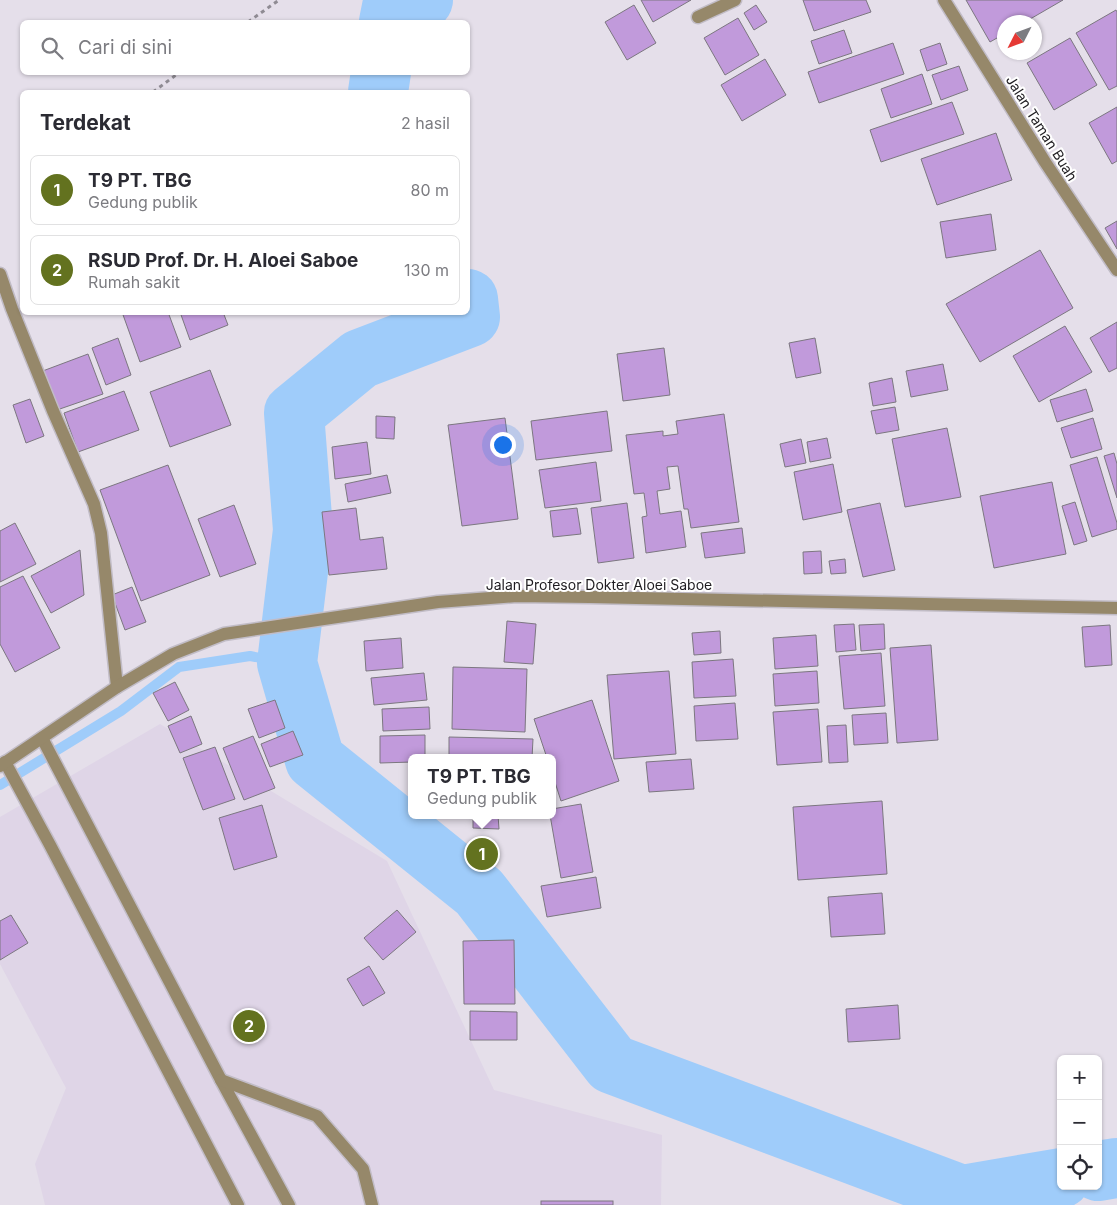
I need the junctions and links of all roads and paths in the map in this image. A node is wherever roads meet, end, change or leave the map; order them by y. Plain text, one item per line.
1 (279, 0) edge
2 (735, 0) edge
3 (944, 0) edge
4 (698, 18) dead end
5 (251, 20) edge
6 (176, 75) edge
7 (156, 90) edge
8 (1117, 270) edge
9 (0, 274) edge
10 (1117, 608) edge
11 (117, 687) junction
12 (42, 738) junction
13 (2, 764) edge
14 (221, 1080) junction
15 (238, 1205) edge
16 (289, 1205) edge
17 (372, 1205) edge

1 - 5 path
2 - 4 street
3 - 8 street, Jalan Taman Buah
6 - 7 path
9 - 11 street
10 - 11 street, Jalan Profesor Dokter Aloei Saboe
11 - 12 street, Jalan Profesor Dokter Aloei Saboe
12 - 13 street, Jalan Profesor Dokter Aloei Saboe
12 - 14 street
13 - 15 street
14 - 16 street
14 - 17 street

